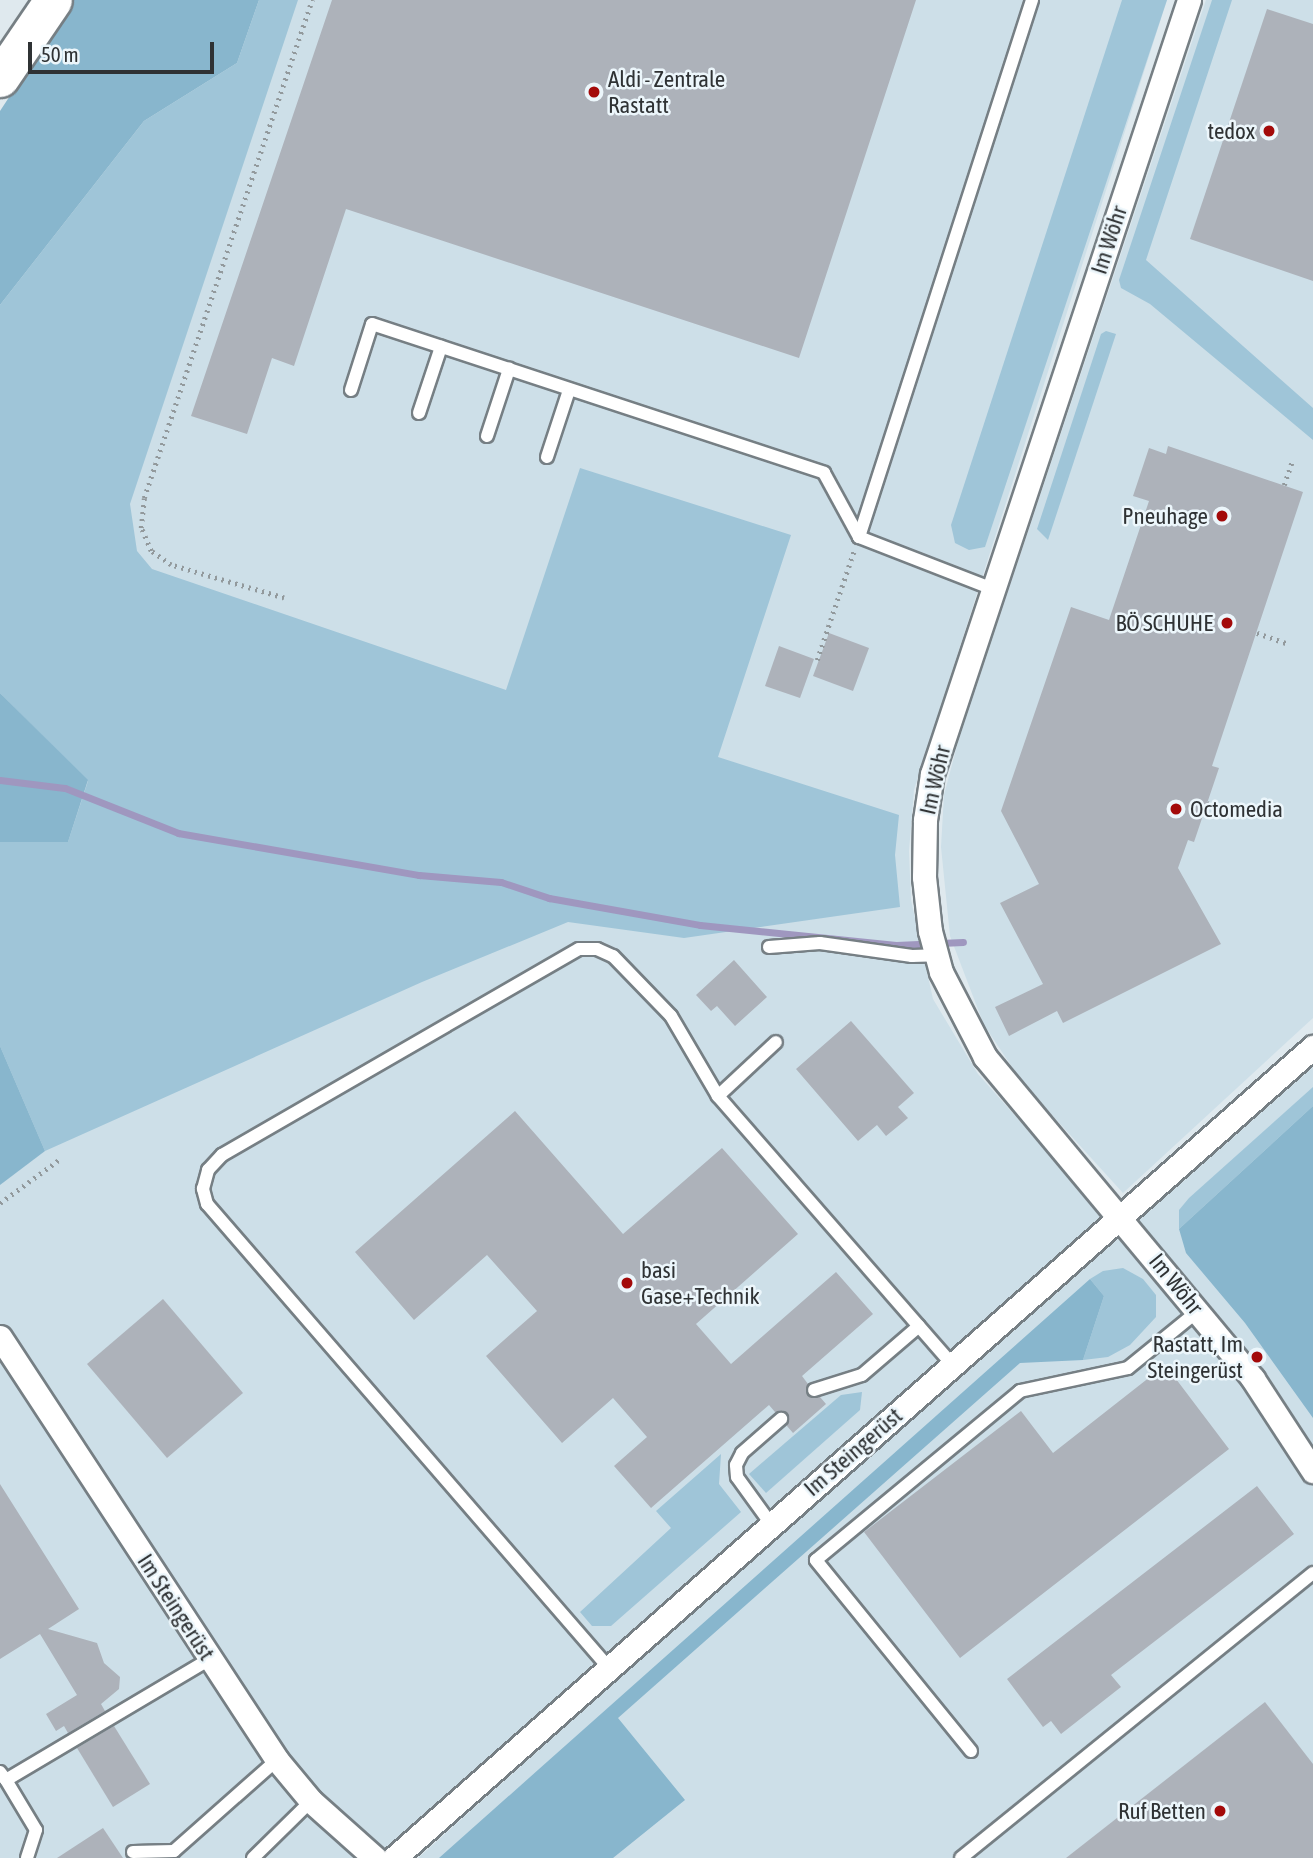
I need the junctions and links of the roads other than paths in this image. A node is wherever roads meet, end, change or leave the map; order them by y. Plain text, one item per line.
1 (53, 0) edge
2 (1032, 0) edge
3 (1189, 0) edge
4 (0, 78) edge
5 (441, 347) junction
6 (509, 369) junction
7 (351, 390) dead end
8 (569, 390) junction
9 (419, 413) dead end
10 (487, 436) dead end
11 (547, 457) dead end
12 (859, 537) junction
13 (993, 589) junction
14 (769, 947) dead end
15 (936, 955) junction
16 (776, 1042) dead end
17 (1313, 1048) edge
18 (718, 1096) junction
19 (1121, 1216) junction
20 (1198, 1311) junction
21 (919, 1326) junction
22 (0, 1337) edge
23 (952, 1364) junction
24 (814, 1390) dead end
25 (781, 1419) dead end
26 (1313, 1471) edge
27 (771, 1524) junction
28 (1313, 1573) edge
29 (210, 1659) junction
30 (609, 1668) junction
31 (971, 1751) dead end
32 (277, 1760) junction
33 (3, 1776) edge
34 (311, 1801) junction
35 (133, 1852) dead end
36 (171, 1854) edge
37 (27, 1858) edge
38 (253, 1858) edge
39 (375, 1858) edge
40 (394, 1858) edge
41 (961, 1858) edge

1 - 4 main road
2 - 12 lane
3 - 13 street, Im Wöhr
5 - 6 lane
5 - 7 lane
5 - 9 lane
6 - 8 lane
6 - 10 lane
8 - 11 lane
8 - 12 lane
12 - 13 lane
13 - 15 street, Im Wöhr
14 - 15 lane
15 - 19 street, Im Wöhr
16 - 18 lane
17 - 19 street, Im Steingerüst
18 - 21 lane
18 - 30 lane
19 - 20 street, Im Wöhr
19 - 23 street, Im Steingerüst
20 - 26 street, Im Wöhr
20 - 31 lane
21 - 23 lane
21 - 24 lane
22 - 29 street, Im Steingerüst
23 - 27 street, Im Steingerüst
25 - 27 lane
27 - 30 street, Im Steingerüst
28 - 41 lane
29 - 32 street, Im Steingerüst
29 - 33 lane
30 - 40 street, Im Steingerüst
32 - 34 street, Im Steingerüst
32 - 36 lane
33 - 37 lane
34 - 38 lane
34 - 39 street, Im Steingerüst
35 - 36 lane

